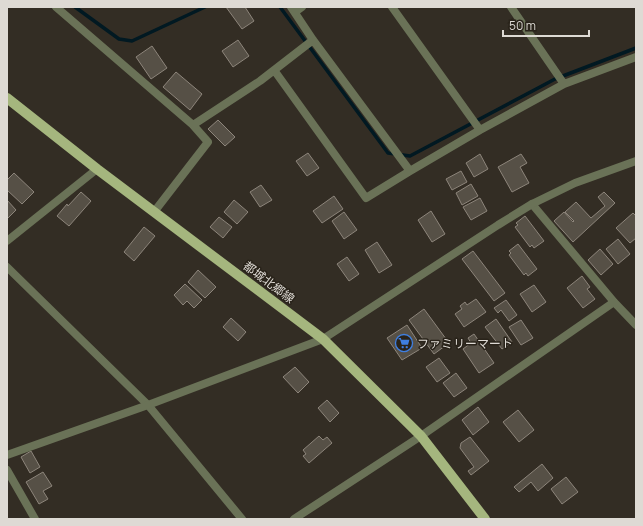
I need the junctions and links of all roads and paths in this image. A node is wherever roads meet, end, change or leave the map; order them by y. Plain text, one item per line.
1 (56, 7) edge
2 (302, 7) edge
3 (392, 7) edge
4 (511, 7) edge
5 (293, 10) edge
6 (314, 40) junction
7 (636, 57) edge
8 (274, 70) junction
9 (564, 84) junction
10 (7, 98) edge
11 (193, 125) junction
12 (480, 130) junction
13 (636, 161) edge
14 (97, 169) junction
15 (410, 171) junction
16 (532, 204) junction
17 (154, 212) junction
18 (7, 241) edge
19 (7, 267) edge
20 (614, 302) junction
21 (636, 325) edge
22 (323, 339) junction
23 (148, 405) junction
24 (421, 436) junction
25 (7, 455) edge
26 (7, 470) edge
27 (35, 519) edge
28 (242, 519) edge
29 (294, 519) edge
30 (485, 519) edge

1 - 11 street
2 - 5 street
3 - 12 street
4 - 9 street
5 - 6 street
6 - 8 street
6 - 15 street
7 - 9 street
8 - 11 street
8 - 15 street
9 - 12 street
10 - 14 main road, 都城北郷線
11 - 17 street
12 - 15 street
13 - 16 street
14 - 17 main road, 都城北郷線
14 - 18 street
16 - 20 street
16 - 22 street
17 - 22 main road, 都城北郷線
19 - 23 street
20 - 21 street
20 - 24 street
22 - 23 street
22 - 24 main road, 都城北郷線
23 - 25 street
23 - 28 street
24 - 29 street
24 - 30 main road, 都城北郷線
26 - 27 street

